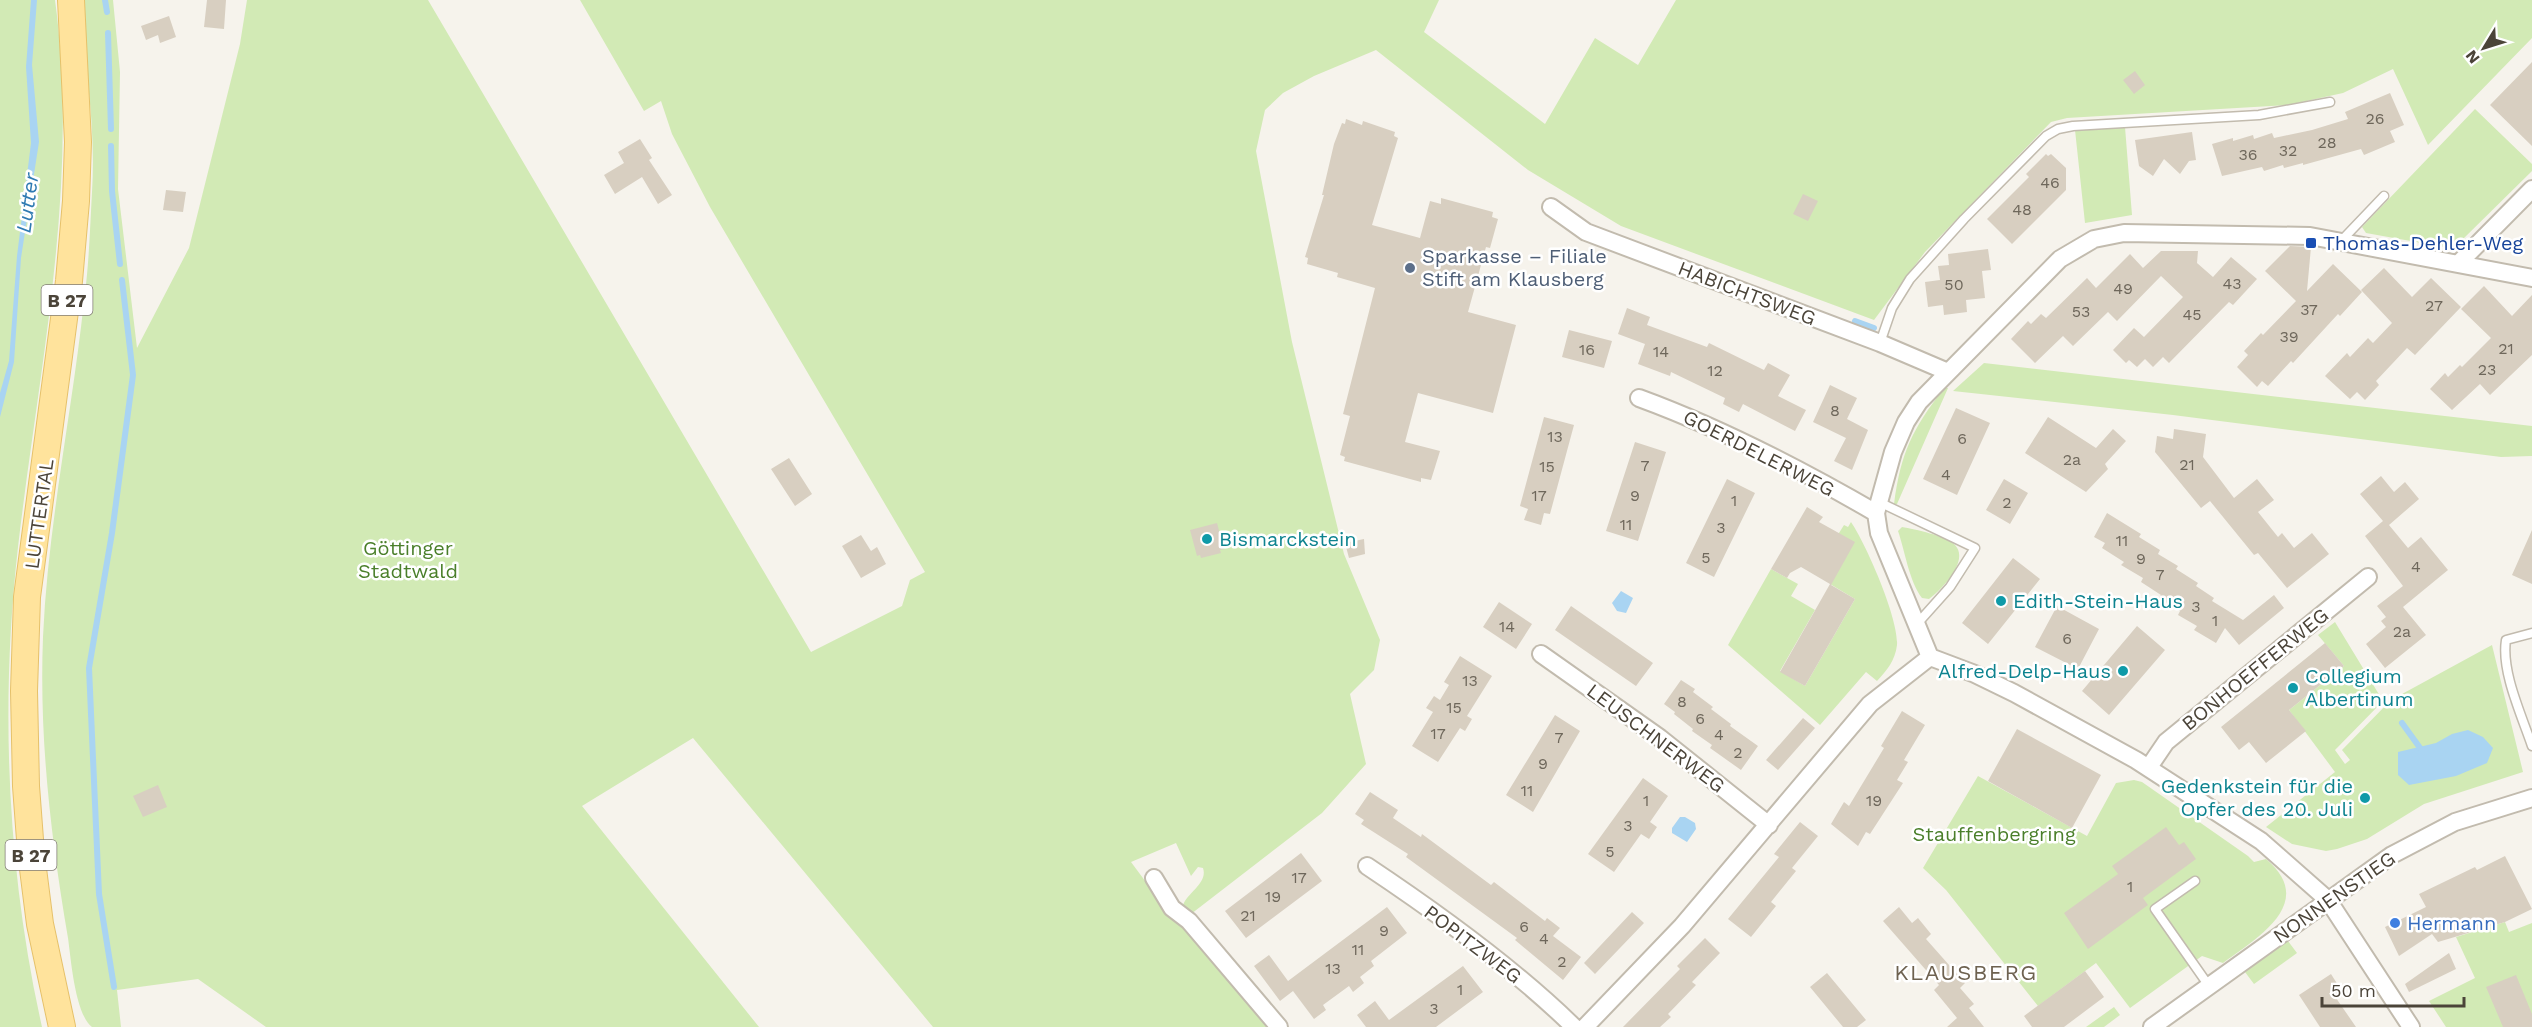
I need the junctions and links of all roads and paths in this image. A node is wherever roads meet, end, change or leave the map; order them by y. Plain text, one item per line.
1 (71, 0) edge
2 (2330, 102) dead end
3 (2532, 189) edge
4 (2384, 196) dead end
5 (1551, 207) dead end
6 (2341, 241) junction
7 (2458, 264) junction
8 (2532, 278) edge
9 (1881, 343) junction
10 (1948, 372) junction
11 (1640, 398) dead end
12 (1878, 507) junction
13 (2368, 577) dead end
14 (1915, 625) junction
15 (2532, 633) edge
16 (1540, 654) dead end
17 (1930, 657) junction
18 (2532, 746) edge
19 (2149, 767) junction
20 (2532, 798) edge
21 (1769, 825) junction
22 (1367, 866) dead end
23 (1154, 878) dead end
24 (2195, 881) dead end
25 (2328, 900) junction
26 (2209, 986) junction
27 (62, 1027) edge
28 (1279, 1027) edge
29 (1574, 1027) edge
30 (1585, 1027) edge
31 (2152, 1027) edge
32 (2411, 1027) edge

1 - 27 main road, LUTTERTAL / B 27
2 - 9 lane
3 - 7 street
4 - 6 lane
5 - 9 street, HABICHTSWEG
6 - 7 street
6 - 10 street
7 - 8 street
9 - 10 street, HABICHTSWEG
10 - 12 street
11 - 12 street, GOERDELERWEG
12 - 14 street
12 - 14 lane, GOERDELERWEG
13 - 19 street, BONHOEFFERWEG
14 - 17 street
15 - 18 lane
16 - 21 street, LEUSCHNERWEG
17 - 19 street
17 - 21 street
19 - 25 street
20 - 25 street, NONNENSTIEG
21 - 30 street
22 - 29 street, POPITZWEG
23 - 28 street
24 - 26 lane
25 - 26 street, NONNENSTIEG
25 - 32 street
26 - 31 street, NONNENSTIEG

